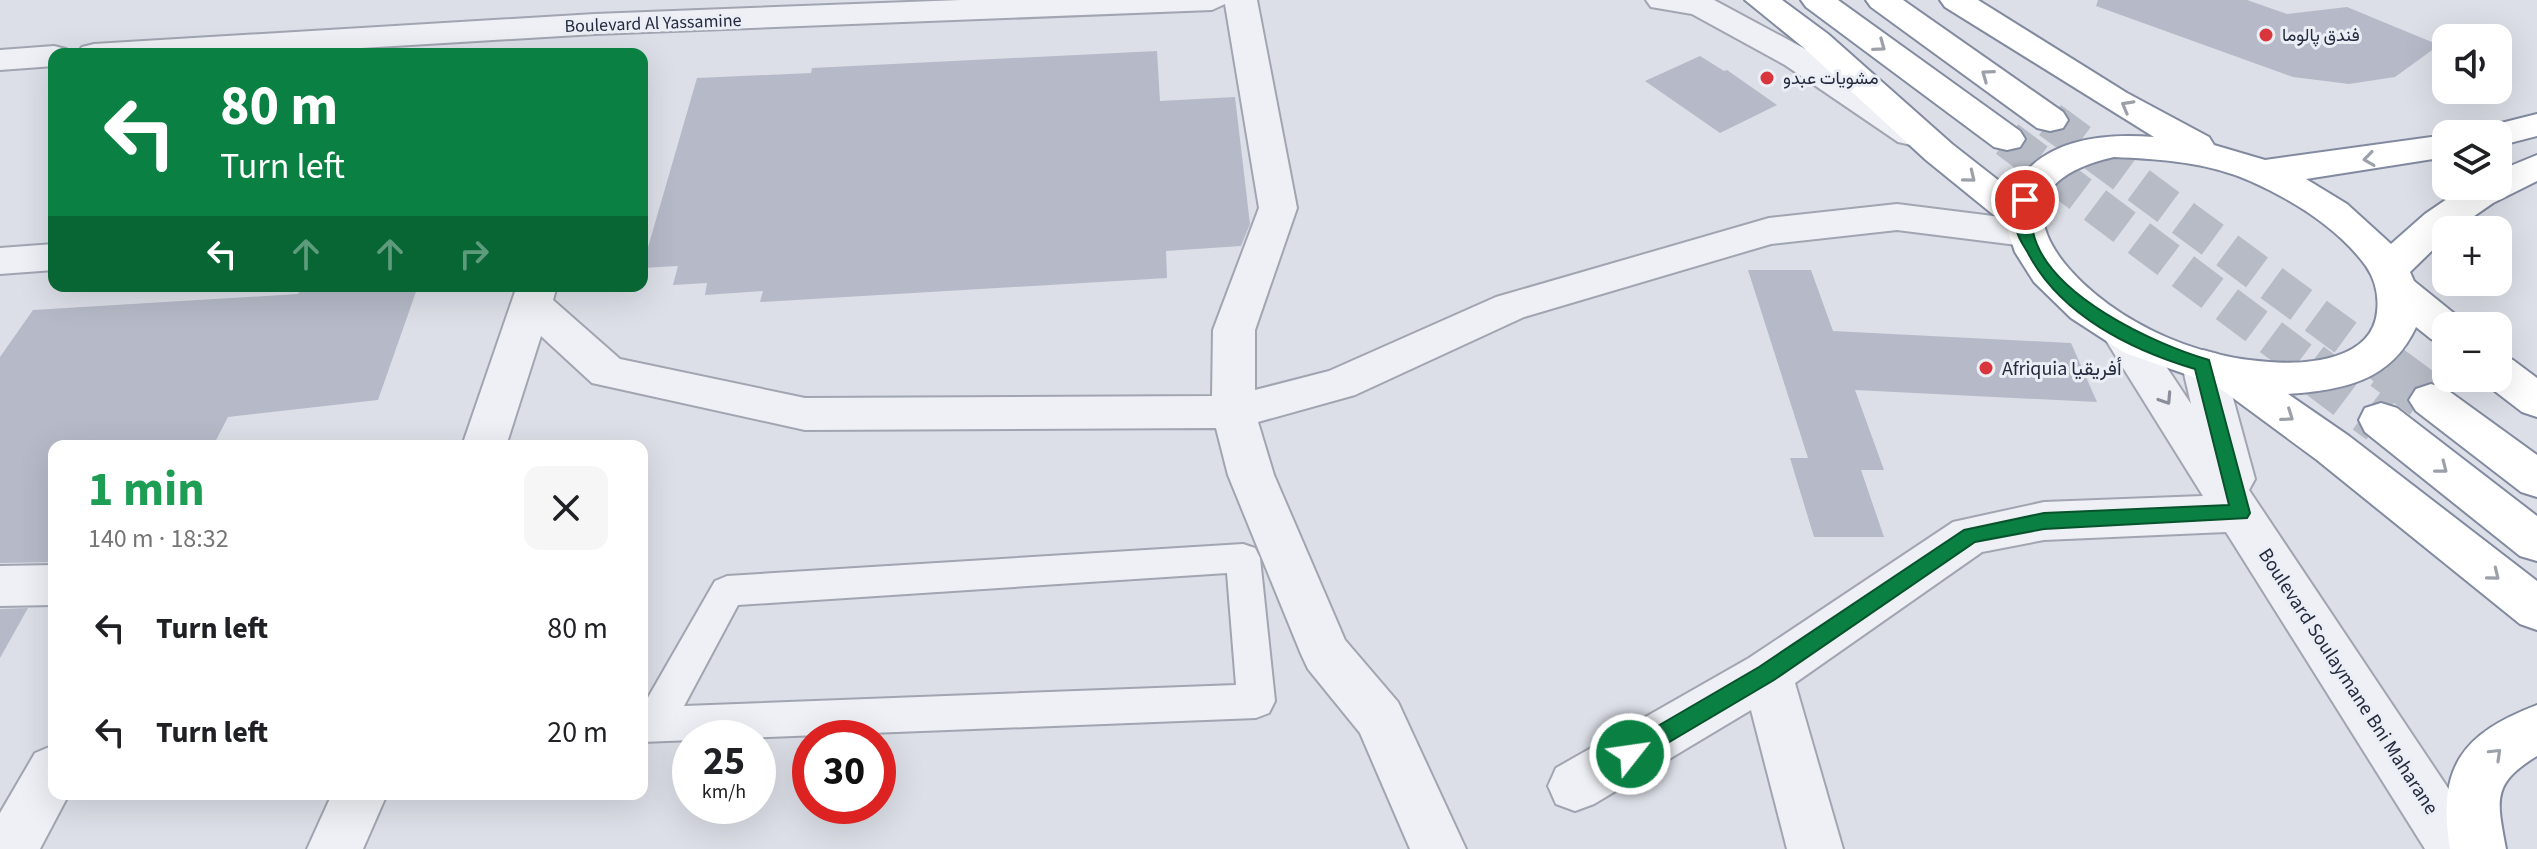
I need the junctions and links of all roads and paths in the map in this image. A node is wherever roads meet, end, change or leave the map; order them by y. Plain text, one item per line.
1 (1212, 0) edge
2 (1241, 0) edge
3 (1662, 0) edge
4 (1761, 0) edge
5 (1817, 0) edge
6 (1882, 0) edge
7 (1956, 0) edge
8 (602, 31) edge
9 (227, 48) edge
10 (48, 56) edge
11 (0, 60) edge
12 (2050, 120) tunnel mouth
13 (2537, 125) edge
14 (2512, 131) edge
15 (2007, 139) tunnel mouth
16 (2432, 148) edge
17 (1939, 152) junction
18 (2219, 158) junction
19 (2537, 167) edge
20 (2261, 172) junction
21 (2512, 178) edge
22 (2473, 200) edge
23 (2025, 227) junction
24 (48, 257) edge
25 (0, 261) edge
26 (2393, 279) junction
27 (534, 294) edge
28 (2432, 316) edge
29 (2123, 334) junction
30 (2214, 368) junction
31 (2512, 382) edge
32 (2431, 400) tunnel mouth
33 (2537, 401) edge
34 (1233, 412) junction
35 (2381, 420) tunnel mouth
36 (486, 440) edge
37 (2537, 479) edge
38 (2240, 513) junction
39 (2537, 542) edge
40 (48, 585) edge
41 (0, 586) edge
42 (2537, 609) edge
43 (1767, 674) junction
44 (649, 724) edge
45 (2537, 729) edge
46 (48, 781) edge
47 (1575, 786) dead end
48 (357, 800) edge
49 (10, 849) edge
50 (335, 849) edge
51 (1438, 849) edge
52 (1815, 849) edge
53 (2456, 849) edge
54 (2478, 849) edge

1 - 8 street, Boulevard Al Yassamine
2 - 34 street
3 - 17 street
4 - 17 highway
5 -> 15 highway
12 -> 6 highway
18 -> 7 highway
8 - 9 street, Boulevard Al Yassamine
10 - 11 street
13 - 14 highway
16 -> 20 highway
17 -> 23 highway
18 - 20 highway
18 - 23 highway
19 - 21 highway
20 - 26 highway
22 - 26 highway
23 - 29 highway
23 - 34 street
24 - 25 street
26 - 28 highway
26 - 30 highway
27 - 34 street
27 - 36 street
29 - 30 highway
29 -> 38 street, Boulevard Soulaymane Bni Maharane
30 - 38 street, Boulevard Soulaymane Bni Maharane
30 -> 42 highway
31 - 33 highway
32 - 37 highway
34 - 51 street
35 -> 39 highway
38 - 43 street
38 - 53 street, Boulevard Soulaymane Bni Maharane
40 - 41 street
43 - 47 street
43 - 52 street
44 - 44 lane
54 -> 45 highway
46 - 49 street
48 - 50 street

